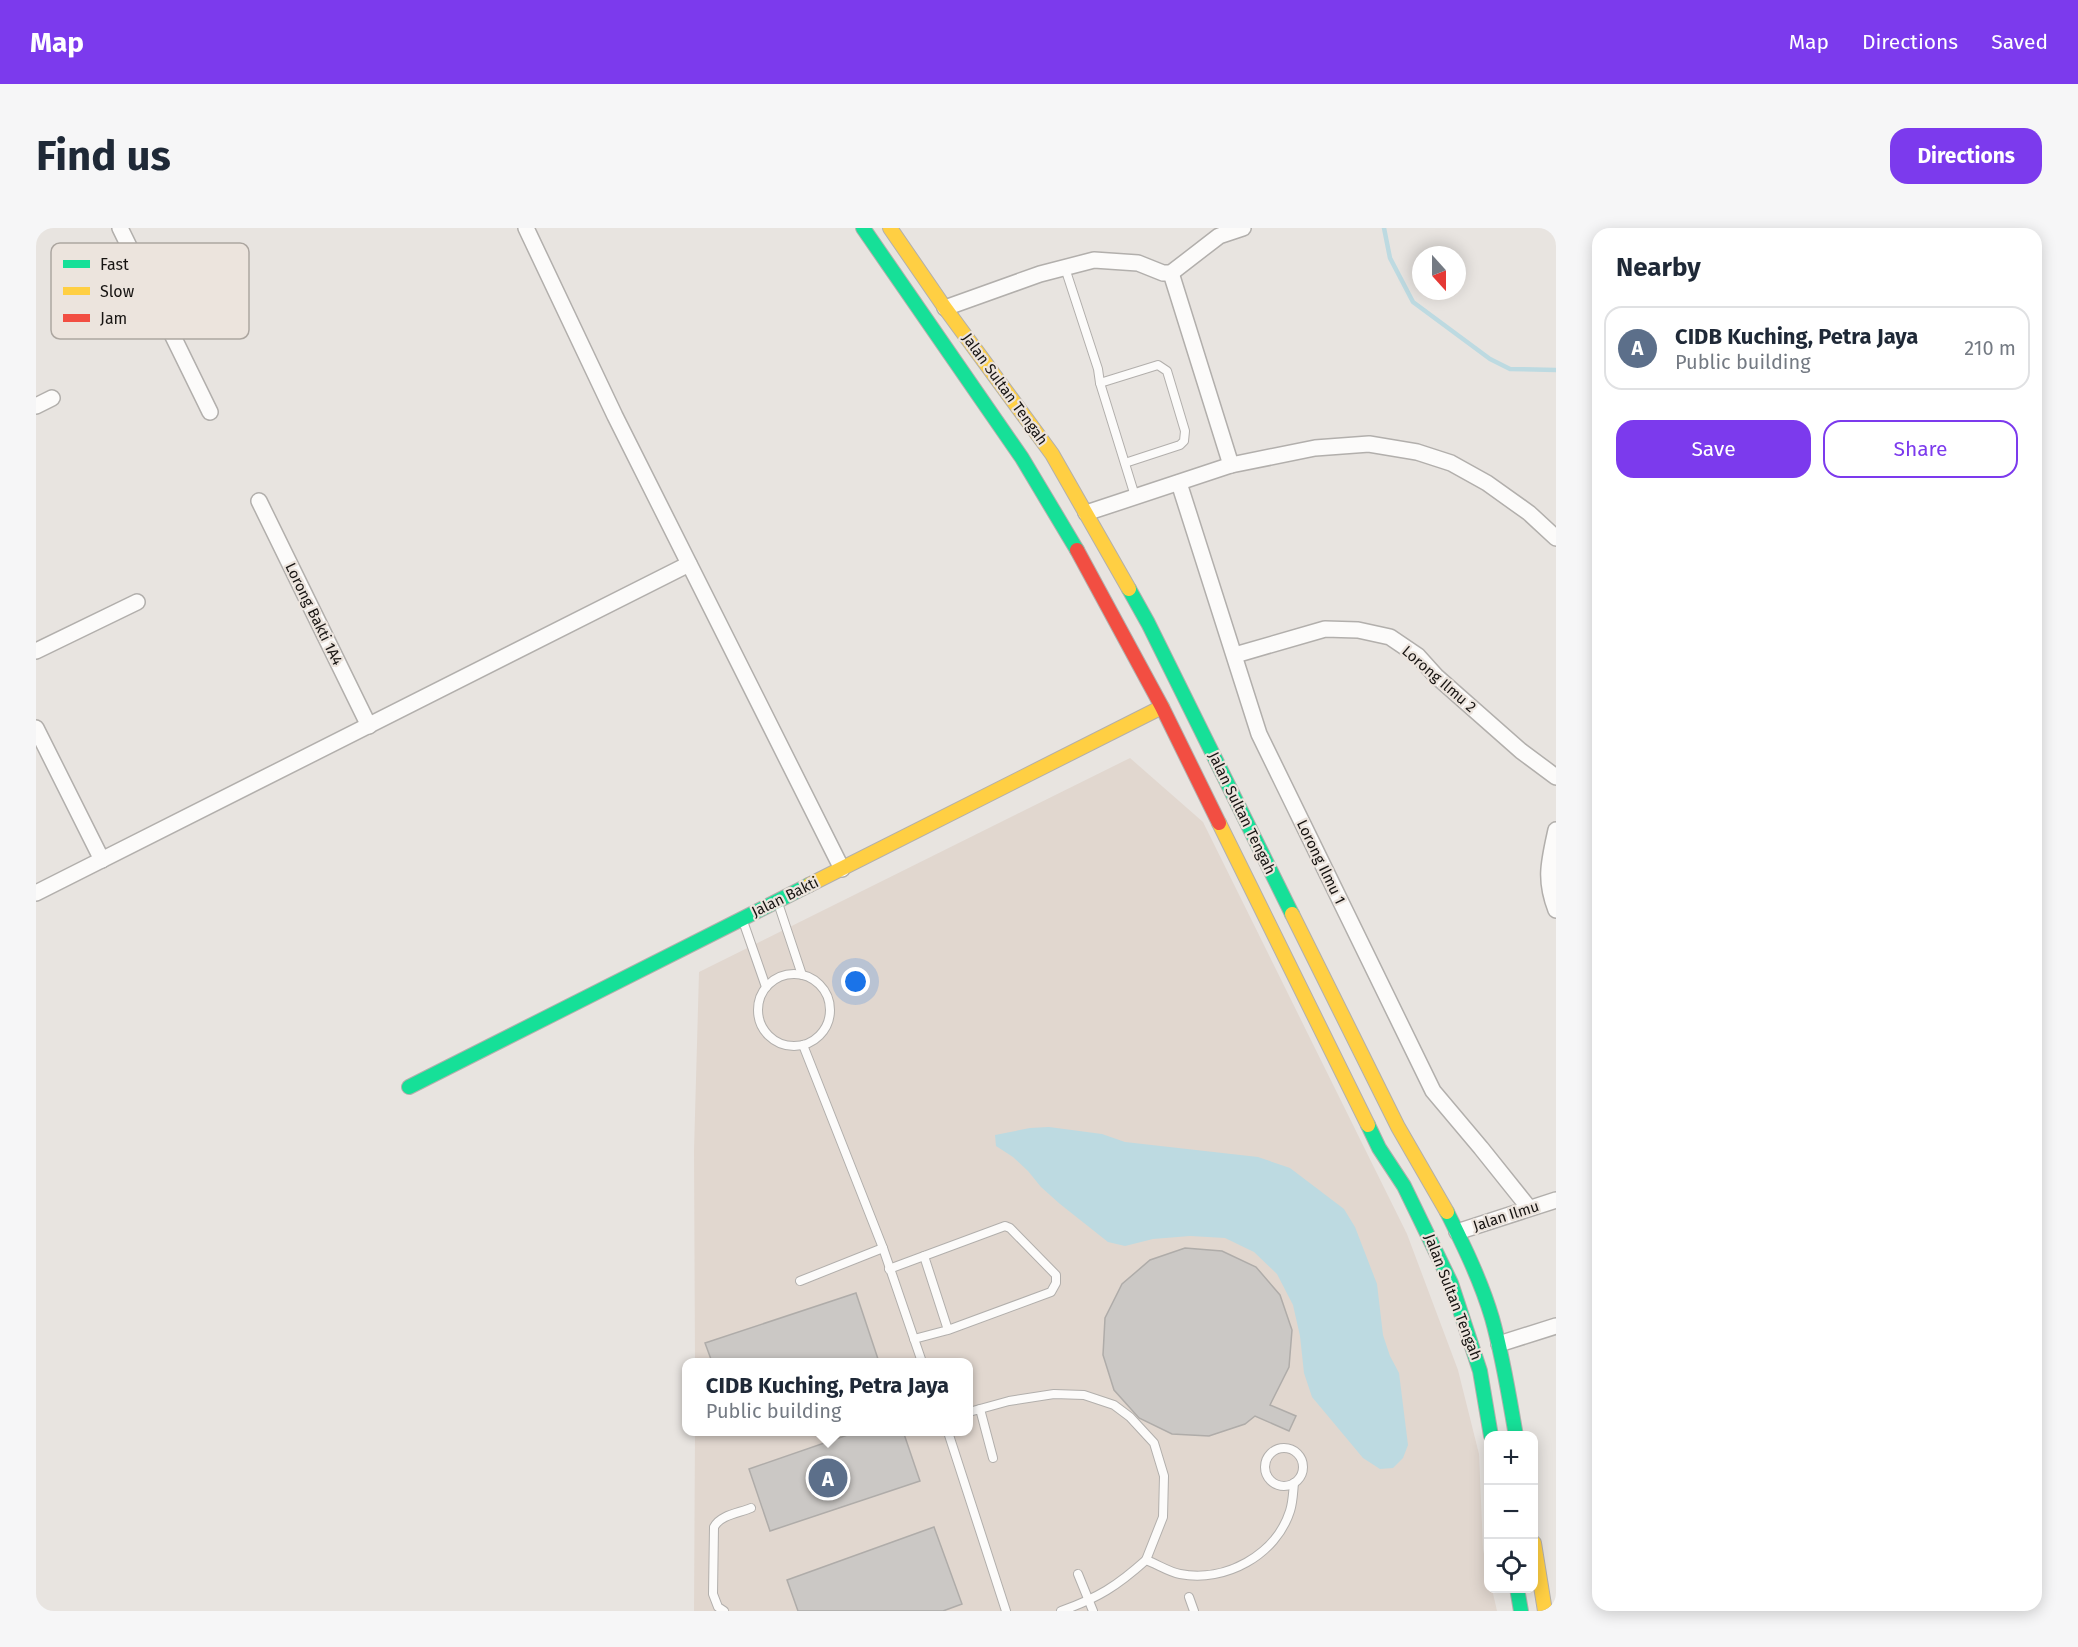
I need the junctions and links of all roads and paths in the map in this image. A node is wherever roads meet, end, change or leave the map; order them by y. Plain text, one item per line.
1 (120, 228) edge
2 (526, 228) edge
3 (863, 228) edge
4 (890, 228) edge
5 (1243, 228) edge
6 (127, 243) edge
7 (1065, 268) junction
8 (1171, 273) junction
9 (945, 308) junction
10 (174, 339) edge
11 (1100, 384) junction
12 (52, 398) dead end
13 (36, 406) edge
14 (210, 412) dead end
15 (1125, 463) junction
16 (1231, 465) junction
17 (1179, 483) junction
18 (1135, 496) junction
19 (259, 501) dead end
20 (1086, 513) junction
21 (1556, 538) edge
22 (689, 564) junction
23 (137, 602) dead end
24 (36, 651) edge
25 (1235, 655) junction
26 (1162, 707) junction
27 (369, 726) junction
28 (36, 728) edge
29 (1556, 777) edge
30 (1556, 830) edge
31 (102, 860) junction
32 (842, 869) junction
33 (36, 893) edge
34 (778, 901) junction
35 (1556, 910) edge
36 (742, 918) junction
37 (802, 975) junction
38 (766, 987) junction
39 (803, 1045) junction
40 (409, 1087) dead end
41 (1556, 1200) edge
42 (1529, 1208) junction
43 (1457, 1232) junction
44 (882, 1248) junction
45 (924, 1256) junction
46 (889, 1269) junction
47 (800, 1281) dead end
48 (1556, 1326) edge
49 (948, 1330) junction
50 (914, 1340) junction
51 (1499, 1344) junction
52 (921, 1358) edge
53 (980, 1409) junction
54 (973, 1411) edge
55 (1490, 1431) edge
56 (1515, 1431) edge
57 (950, 1436) edge
58 (993, 1458) dead end
59 (1294, 1484) junction
60 (751, 1509) dead end
61 (1146, 1560) junction
62 (1538, 1571) edge
63 (1078, 1574) dead end
64 (1518, 1593) edge
65 (1189, 1597) dead end
66 (1089, 1601) junction
67 (724, 1611) edge
68 (1006, 1611) edge
69 (1060, 1611) edge
70 (1093, 1611) edge
71 (1194, 1611) edge
72 (1521, 1611) edge
73 (1545, 1611) edge

1 - 6 street
2 - 22 street
3 - 26 main road, Jalan Sultan Tengah
4 - 9 main road, Jalan Sultan Tengah
5 - 8 street
7 - 8 street
7 - 9 street
7 - 11 lane
8 - 16 street
9 - 20 main road, Jalan Sultan Tengah
10 - 14 street
11 - 15 lane
11 - 15 lane
12 - 13 street
15 - 18 lane
16 - 17 street
16 - 21 street
17 - 18 street
17 - 25 street, Lorong Ilmu 1
18 - 20 street
19 - 27 street, Lorong Bakti 1A4
20 - 43 main road, Jalan Sultan Tengah
22 - 27 street
22 - 32 street
23 - 24 street
25 - 29 street, Lorong Ilmu 2
25 - 42 street, Lorong Ilmu 1
26 - 32 main road, Jalan Bakti
26 - 55 main road, Jalan Sultan Tengah
27 - 31 street
28 - 31 street
30 - 35 street
31 - 33 street
32 - 34 main road, Jalan Bakti
34 - 36 main road, Jalan Bakti
34 - 37 lane
36 - 38 lane
36 - 40 main road, Jalan Bakti
37 - 38 lane
37 - 39 lane
38 - 39 lane
39 - 44 lane
41 - 42 street, Jalan Ilmu
42 - 43 street, Jalan Ilmu
43 - 51 main road, Jalan Sultan Tengah
44 - 46 lane
44 - 47 lane
45 - 46 lane
45 - 49 lane
45 - 49 lane
46 - 50 lane
48 - 51 street
49 - 50 lane
50 - 52 lane
51 - 56 main road, Jalan Sultan Tengah
53 - 54 lane
53 - 58 lane
53 - 61 lane
57 - 68 lane
59 - 59 lane
59 - 61 lane
60 - 67 lane
61 - 66 lane
62 - 73 main road
63 - 66 lane
64 - 72 main road
65 - 71 lane
66 - 69 lane
66 - 70 lane

